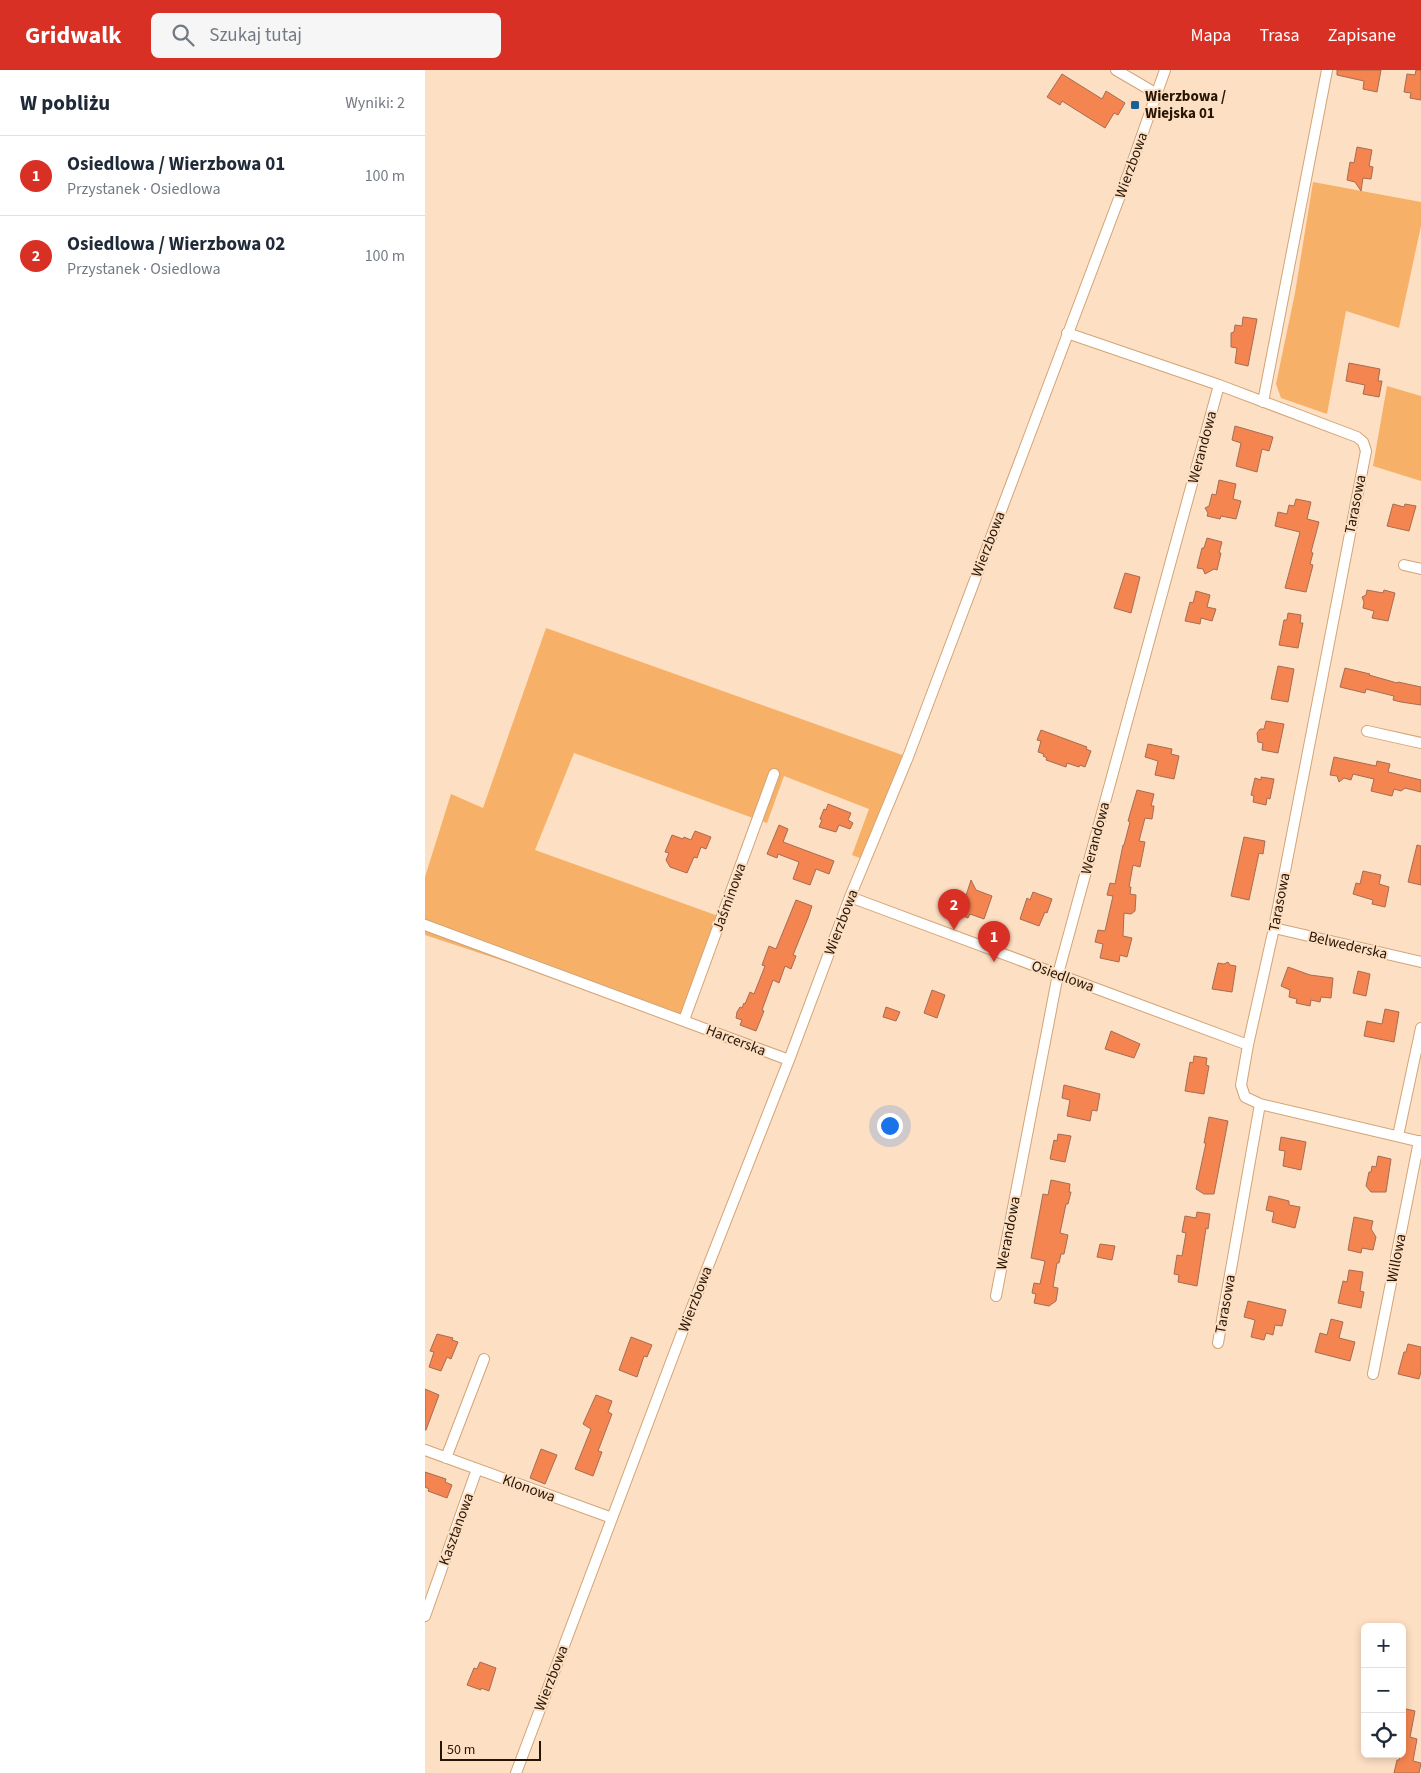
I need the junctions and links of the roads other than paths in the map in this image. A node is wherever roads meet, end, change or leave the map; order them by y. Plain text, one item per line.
1 (1116, 70) edge
2 (1165, 70) edge
3 (1327, 70) edge
4 (1157, 94) junction
5 (1067, 333) junction
6 (1219, 385) junction
7 (1263, 402) junction
8 (1404, 565) dead end
9 (1421, 569) edge
10 (1367, 731) dead end
11 (1421, 743) edge
12 (774, 774) dead end
13 (849, 897) junction
14 (425, 925) edge
15 (1274, 928) junction
16 (1421, 962) edge
17 (1058, 974) junction
18 (684, 1020) junction
19 (1421, 1028) edge
20 (1248, 1045) junction
21 (789, 1060) junction
22 (1260, 1104) junction
23 (1398, 1136) junction
24 (1420, 1142) edge
25 (996, 1296) dead end
26 (1218, 1343) dead end
27 (484, 1359) dead end
28 (1373, 1374) dead end
29 (425, 1450) edge
30 (447, 1458) junction
31 (477, 1469) junction
32 (611, 1518) junction
33 (425, 1616) edge
34 (516, 1773) edge

1 - 4 street
2 - 4 street, Wierzbowa
3 - 7 street
4 - 5 street, Wierzbowa
5 - 6 street
5 - 13 street, Wierzbowa
6 - 7 street
6 - 17 street, Werandowa
7 - 15 street, Tarasowa
8 - 9 street
10 - 11 street
12 - 18 street, Jaśminowa
13 - 17 street, Osiedlowa
13 - 21 street, Wierzbowa
14 - 18 street, Harcerska
15 - 16 street, Belwederska
15 - 20 street, Tarasowa
17 - 20 street, Osiedlowa
17 - 25 street, Werandowa
18 - 21 street, Harcerska
19 - 23 street
20 - 22 street, Tarasowa
21 - 32 street, Wierzbowa
22 - 23 street
22 - 26 street, Tarasowa
23 - 24 street
24 - 28 street, Willowa
27 - 30 street
29 - 30 street, Klonowa
30 - 31 street, Klonowa
31 - 32 street, Klonowa
31 - 33 street, Kasztanowa
32 - 34 street, Wierzbowa

